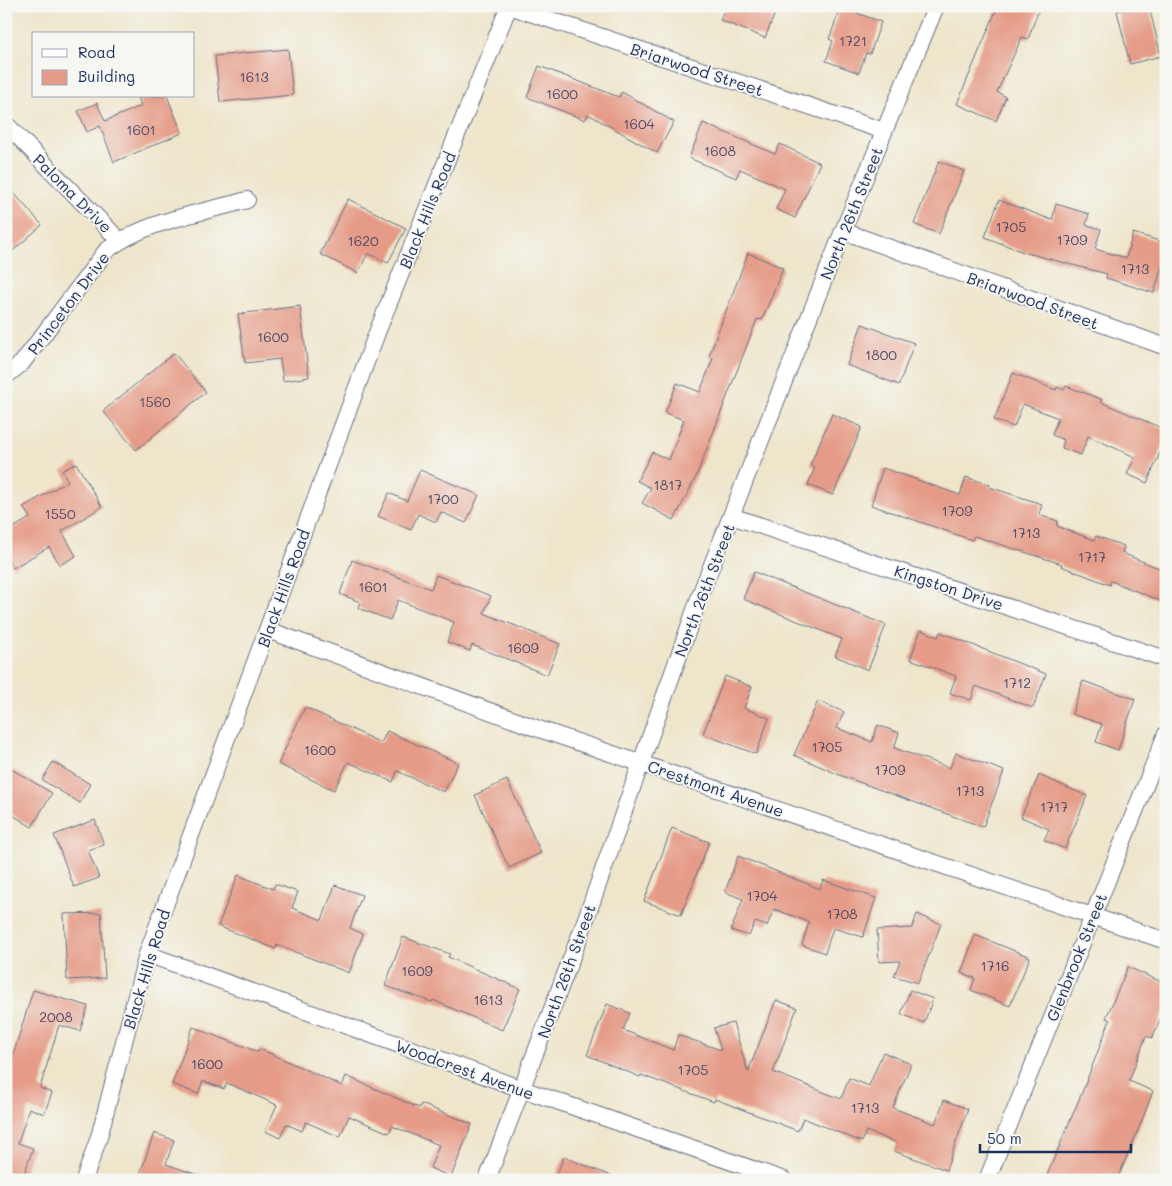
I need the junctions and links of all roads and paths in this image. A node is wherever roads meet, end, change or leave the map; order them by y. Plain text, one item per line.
1 (509, 6) edge
2 (936, 6) edge
3 (6, 124) edge
4 (884, 131) junction
5 (247, 200) dead end
6 (843, 232) junction
7 (119, 240) junction
8 (1166, 348) edge
9 (6, 376) edge
10 (732, 516) junction
11 (268, 630) junction
12 (1166, 659) edge
13 (1166, 734) edge
14 (641, 762) junction
15 (1093, 916) junction
16 (1166, 941) edge
17 (147, 954) junction
18 (522, 1089) junction
19 (84, 1180) edge
20 (487, 1180) edge
21 (784, 1180) edge
22 (987, 1180) edge

1 - 4 street, Briarwood Street
1 - 11 street, Black Hills Road
2 - 4 street, North 26th Street
3 - 7 street, Paloma Drive
4 - 6 street, North 26th Street
5 - 7 street, Princeton Drive
6 - 8 street, Briarwood Street
6 - 10 street, North 26th Street
7 - 9 street, Princeton Drive
10 - 12 street, Kingston Drive
10 - 14 street, North 26th Street
11 - 14 street, Crestmont Avenue
11 - 17 street, Black Hills Road
13 - 15 street, Glenbrook Street
14 - 15 street, Crestmont Avenue
14 - 18 street, North 26th Street
15 - 16 street, Crestmont Avenue
15 - 22 street, Glenbrook Street
17 - 18 street, Woodcrest Avenue
17 - 19 street, Black Hills Road
18 - 20 street, North 26th Street
18 - 21 street, Woodcrest Avenue

